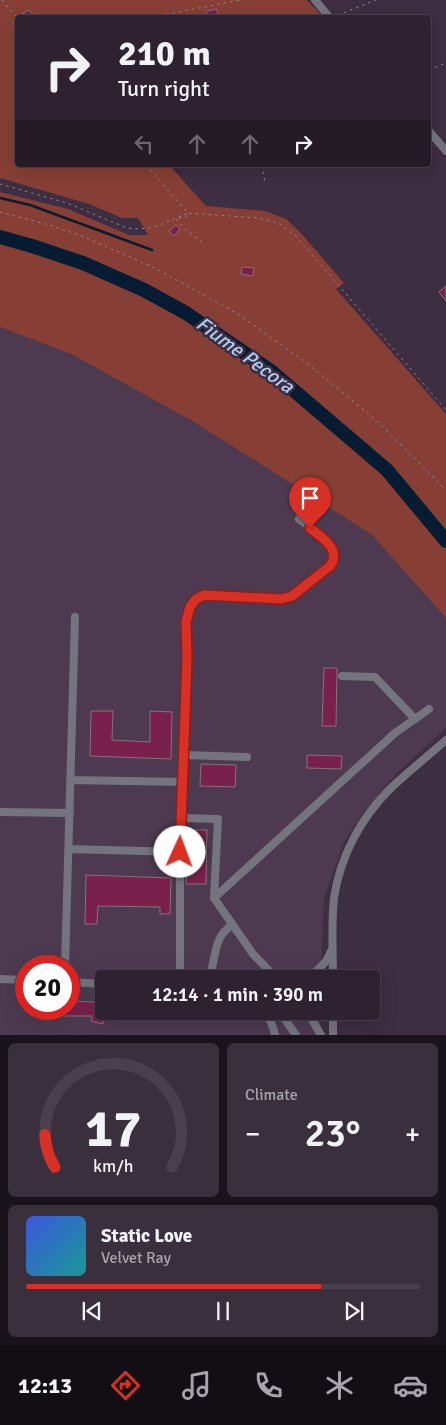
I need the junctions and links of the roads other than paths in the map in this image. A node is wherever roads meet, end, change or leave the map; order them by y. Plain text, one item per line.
1 (315, 0) edge
2 (328, 15) edge
3 (431, 133) edge
4 (446, 151) edge
5 (299, 519) dead end
6 (75, 616) dead end
7 (342, 676) dead end
8 (429, 709) dead end
9 (415, 719) junction
10 (446, 740) edge
11 (184, 756) junction
12 (247, 757) dead end
13 (71, 780) junction
14 (183, 782) junction
15 (0, 812) edge
16 (70, 814) junction
17 (181, 818) junction
18 (69, 849) junction
19 (180, 852) junction
20 (214, 898) junction
21 (232, 924) junction
22 (332, 947) junction
23 (65, 955) edge
24 (180, 970) edge
25 (212, 970) edge
26 (269, 970) edge
27 (318, 970) edge
28 (333, 970) edge
29 (0, 979) edge
30 (15, 980) edge
31 (80, 983) edge
32 (95, 983) edge
33 (269, 1020) edge
34 (285, 1020) edge
35 (312, 1020) edge
36 (333, 1020) edge
37 (275, 1035) edge
38 (296, 1035) edge
39 (321, 1035) edge
40 (333, 1035) edge

1 - 2 street
3 - 4 street
5 - 11 street
6 - 13 street
7 - 9 street
8 - 9 street
9 - 20 street
10 - 22 street
11 - 12 street
11 - 14 street
13 - 14 street
13 - 16 street
14 - 17 street
15 - 16 street
16 - 18 street
17 - 19 street
17 - 20 street
18 - 19 street
18 - 23 street
19 - 24 street
20 - 21 street
21 - 25 street
21 - 26 street
22 - 27 street
22 - 28 street
29 - 30 street
31 - 32 street
33 - 37 street
34 - 38 street
35 - 39 street
36 - 40 street

